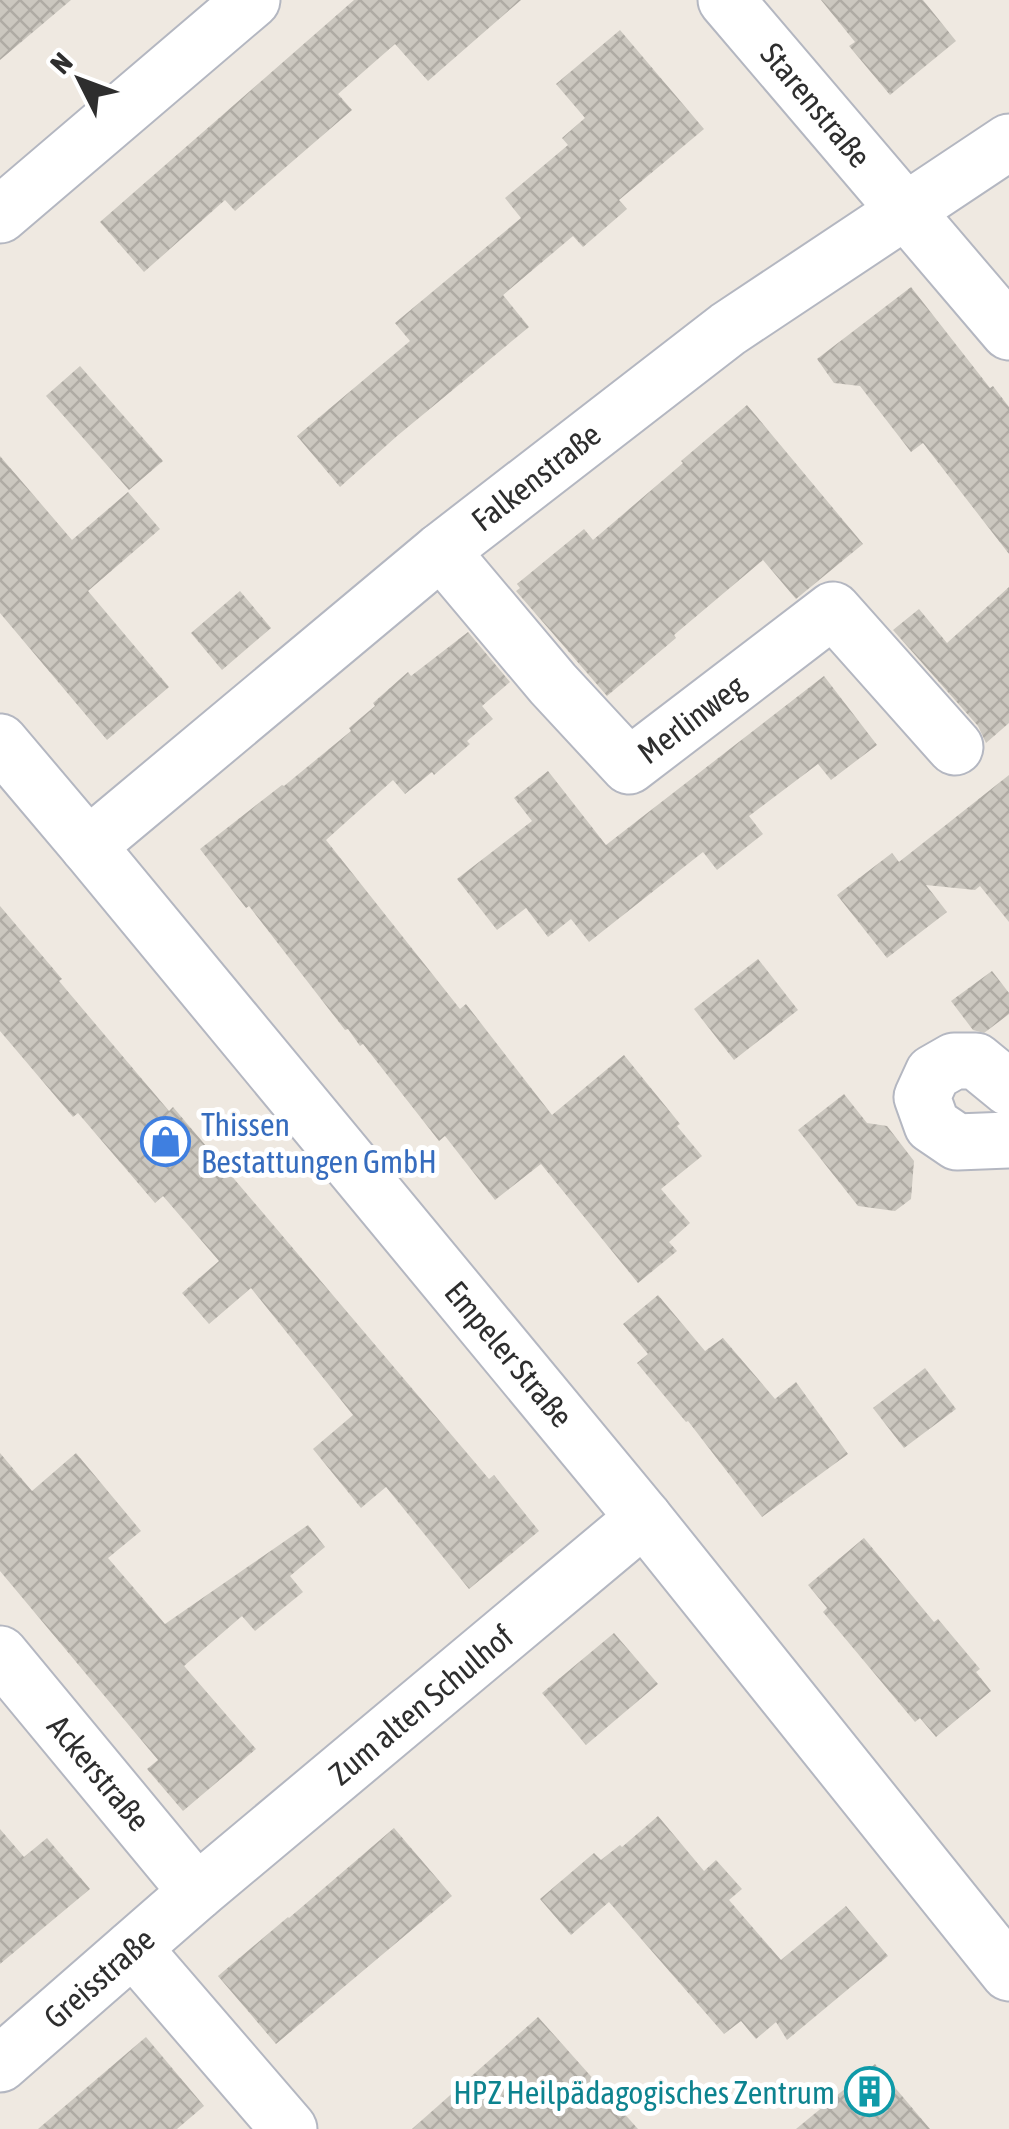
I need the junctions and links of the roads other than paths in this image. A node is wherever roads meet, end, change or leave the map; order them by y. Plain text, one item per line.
1 (252, 0) edge
2 (726, 0) edge
3 (1009, 142) edge
4 (905, 210) junction
5 (0, 215) edge
6 (1009, 332) edge
7 (441, 551) junction
8 (0, 742) edge
9 (955, 747) dead end
10 (88, 846) junction
11 (1009, 1088) edge
12 (1009, 1140) edge
13 (644, 1518) junction
14 (0, 1654) edge
15 (198, 1892) junction
16 (133, 1948) junction
17 (1009, 1973) edge
18 (0, 2064) edge
19 (289, 2129) edge

1 - 5 street
2 - 4 street, Starenstraße
3 - 4 street, Falkenstraße
4 - 6 street, Starenstraße
4 - 7 street, Falkenstraße
7 - 9 street, Merlinweg
7 - 10 street, Falkenstraße
8 - 10 street, Empeler Straße
10 - 13 street, Empeler Straße
11 - 12 street
13 - 15 street, Zum alten Schulhof
13 - 17 street, Empeler Straße
14 - 15 street, Ackerstraße
15 - 16 street, Greisstraße
16 - 18 street, Greisstraße
16 - 19 street

